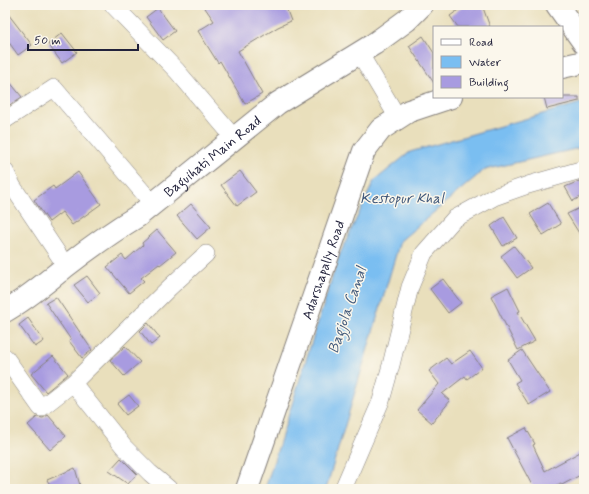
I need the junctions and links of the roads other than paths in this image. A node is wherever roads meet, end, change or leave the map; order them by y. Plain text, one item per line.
1 (113, 5) edge
2 (422, 5) edge
3 (557, 5) edge
4 (584, 43) edge
5 (360, 54) junction
6 (584, 62) edge
7 (563, 67) edge
8 (448, 98) edge
9 (398, 118) junction
10 (5, 120) edge
11 (235, 139) junction
12 (584, 169) edge
13 (5, 171) edge
14 (153, 204) junction
15 (206, 254) dead end
16 (66, 266) junction
17 (5, 312) edge
18 (5, 357) edge
19 (73, 383) junction
20 (169, 489) edge
21 (247, 489) edge
22 (343, 489) edge

1 - 11 street
2 - 5 street, Baguihati Main Road
3 - 4 street
5 - 9 street
5 - 11 street, Baguihati Main Road
6 - 7 street
8 - 9 street, Adarshapally Road
9 - 21 street, Adarshapally Road
10 - 14 street
11 - 14 street, Baguihati Main Road
12 - 22 street
13 - 16 street
14 - 16 street, Baguihati Main Road
15 - 19 street
16 - 17 street, Baguihati Main Road
18 - 19 street
19 - 20 street

